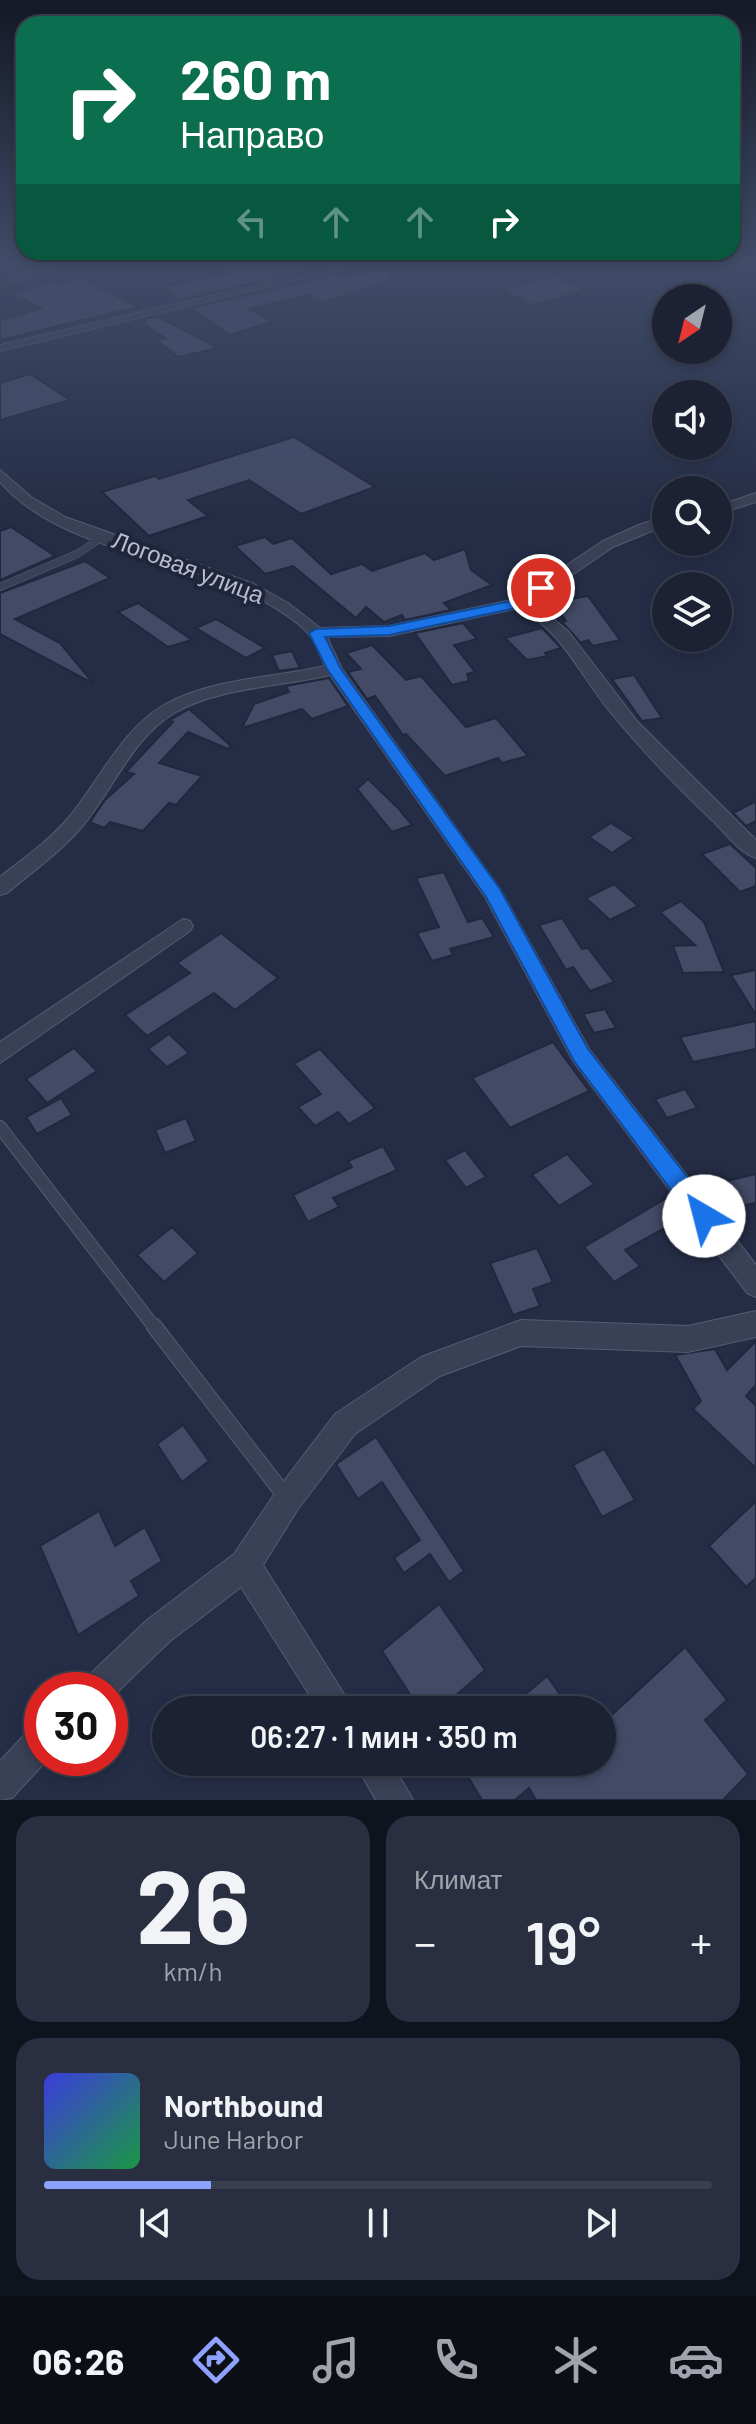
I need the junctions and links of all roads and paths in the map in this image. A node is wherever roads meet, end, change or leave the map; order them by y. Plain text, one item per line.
1 (0, 474) edge
2 (756, 497) edge
3 (732, 505) edge
4 (652, 524) edge
5 (104, 536) junction
6 (0, 587) edge
7 (521, 603) junction
8 (316, 633) junction
9 (334, 669) junction
10 (756, 851) edge
11 (0, 888) edge
12 (183, 926) dead end
13 (0, 1054) edge
14 (0, 1127) edge
15 (756, 1285) edge
16 (756, 1324) edge
17 (288, 1499) junction
18 (245, 1565) junction
19 (115, 1672) edge
20 (329, 1696) edge
21 (24, 1760) edge
22 (380, 1776) edge
23 (0, 1786) edge
24 (396, 1800) edge

1 - 5 street, Логовая улица
2 - 3 street
4 - 7 street
5 - 6 lane
5 - 8 street, Логовая улица
7 - 8 street
7 - 10 street
8 - 9 street, Логовая улица
9 - 11 street
9 - 15 street, Логовая улица
12 - 13 street
14 - 17 lane
16 - 17 street
17 - 18 street
18 - 19 street
18 - 20 street
21 - 23 street
22 - 24 street

